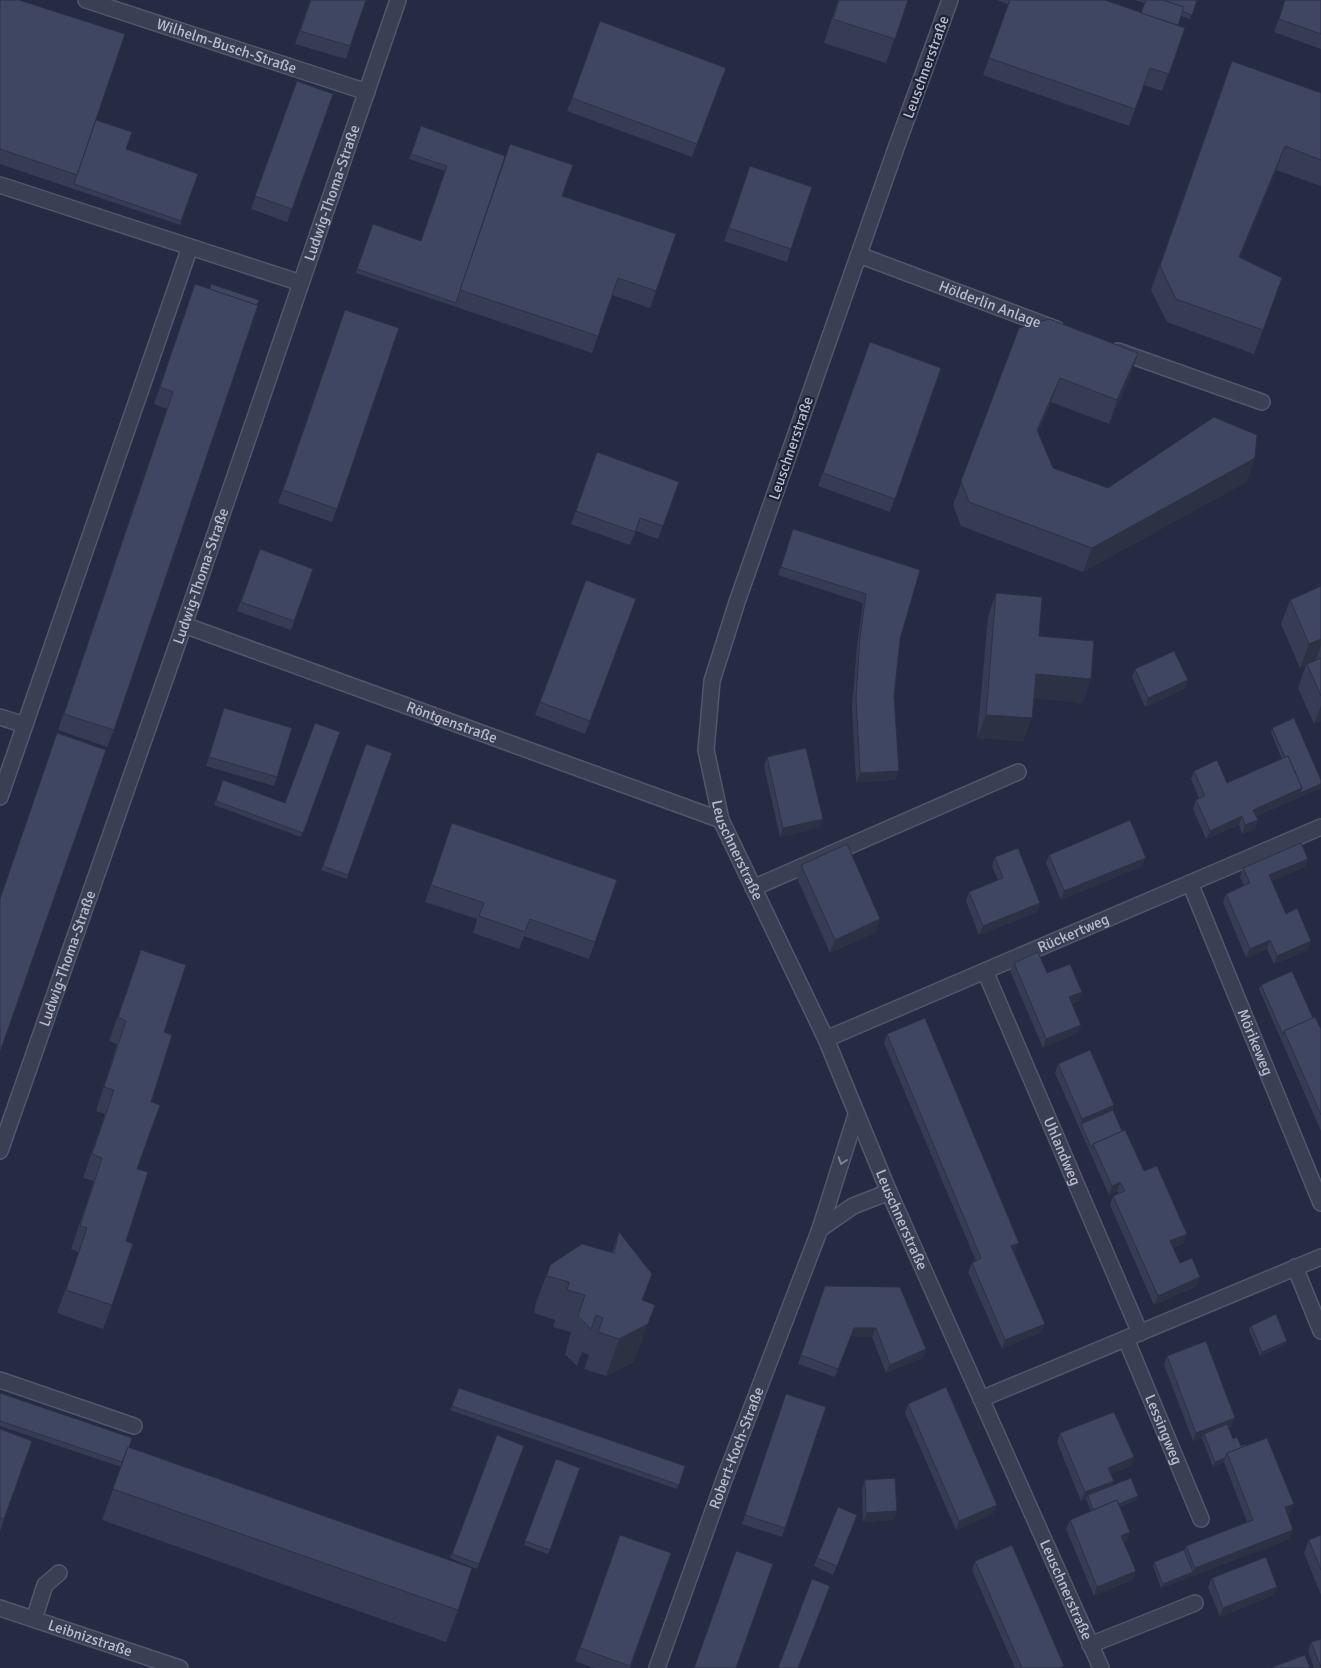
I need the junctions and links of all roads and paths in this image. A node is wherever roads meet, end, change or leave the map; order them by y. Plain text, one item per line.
1 (86, 0) edge
2 (398, 0) edge
3 (950, 0) edge
4 (366, 92) junction
5 (0, 185) edge
6 (190, 247) junction
7 (859, 255) junction
8 (301, 283) junction
9 (1069, 334) edge
10 (1106, 346) edge
11 (1262, 402) dead end
12 (184, 625) junction
13 (0, 717) edge
14 (25, 725) junction
15 (1018, 772) dead end
16 (0, 797) edge
17 (721, 820) junction
18 (1321, 827) edge
19 (1190, 883) junction
20 (753, 888) junction
21 (985, 971) junction
22 (826, 1039) junction
23 (856, 1115) junction
24 (0, 1151) edge
25 (889, 1192) junction
26 (1321, 1203) edge
27 (820, 1229) junction
28 (1321, 1256) edge
29 (1295, 1267) junction
30 (1321, 1331) edge
31 (1140, 1333) junction
32 (1126, 1339) junction
33 (0, 1380) edge
34 (981, 1399) junction
35 (134, 1426) dead end
36 (1201, 1519) dead end
37 (60, 1573) dead end
38 (1195, 1603) dead end
39 (0, 1608) edge
40 (34, 1619) junction
41 (1090, 1644) junction
42 (180, 1668) edge
43 (657, 1668) edge
44 (1101, 1668) edge

1 - 4 street, Wilhelm-Busch-Straße
2 - 4 street, Ludwig-Thoma-Straße
3 - 7 street, Leuschnerstraße
4 - 8 street, Ludwig-Thoma-Straße
5 - 6 street
6 - 8 street
6 - 14 street
7 - 9 street, Hölderlin Anlage
7 - 17 street, Leuschnerstraße
8 - 12 street, Ludwig-Thoma-Straße
10 - 11 street
12 - 17 street, Röntgenstraße
12 - 24 street, Ludwig-Thoma-Straße
13 - 14 street
14 - 16 street
15 - 20 street
17 - 20 street, Leuschnerstraße
18 - 19 street, Rückertweg
19 - 21 street, Rückertweg
19 - 26 street, Mörikeweg
20 - 22 street, Leuschnerstraße
21 - 22 street, Rückertweg
21 - 31 street, Uhlandweg
22 - 23 street, Leuschnerstraße
23 - 25 street, Leuschnerstraße
23 -> 27 street, Robert-Koch-Straße
25 - 27 street
25 - 34 street, Leuschnerstraße
27 - 43 street, Robert-Koch-Straße
28 - 29 street
29 - 30 street
29 - 31 street
31 - 32 street
32 - 34 street
32 - 36 street, Lessingweg
33 - 35 street
34 - 41 street, Leuschnerstraße
37 - 40 street
38 - 41 street
39 - 40 street, Leibnizstraße
40 - 42 street, Leibnizstraße
41 - 44 street, Leuschnerstraße

